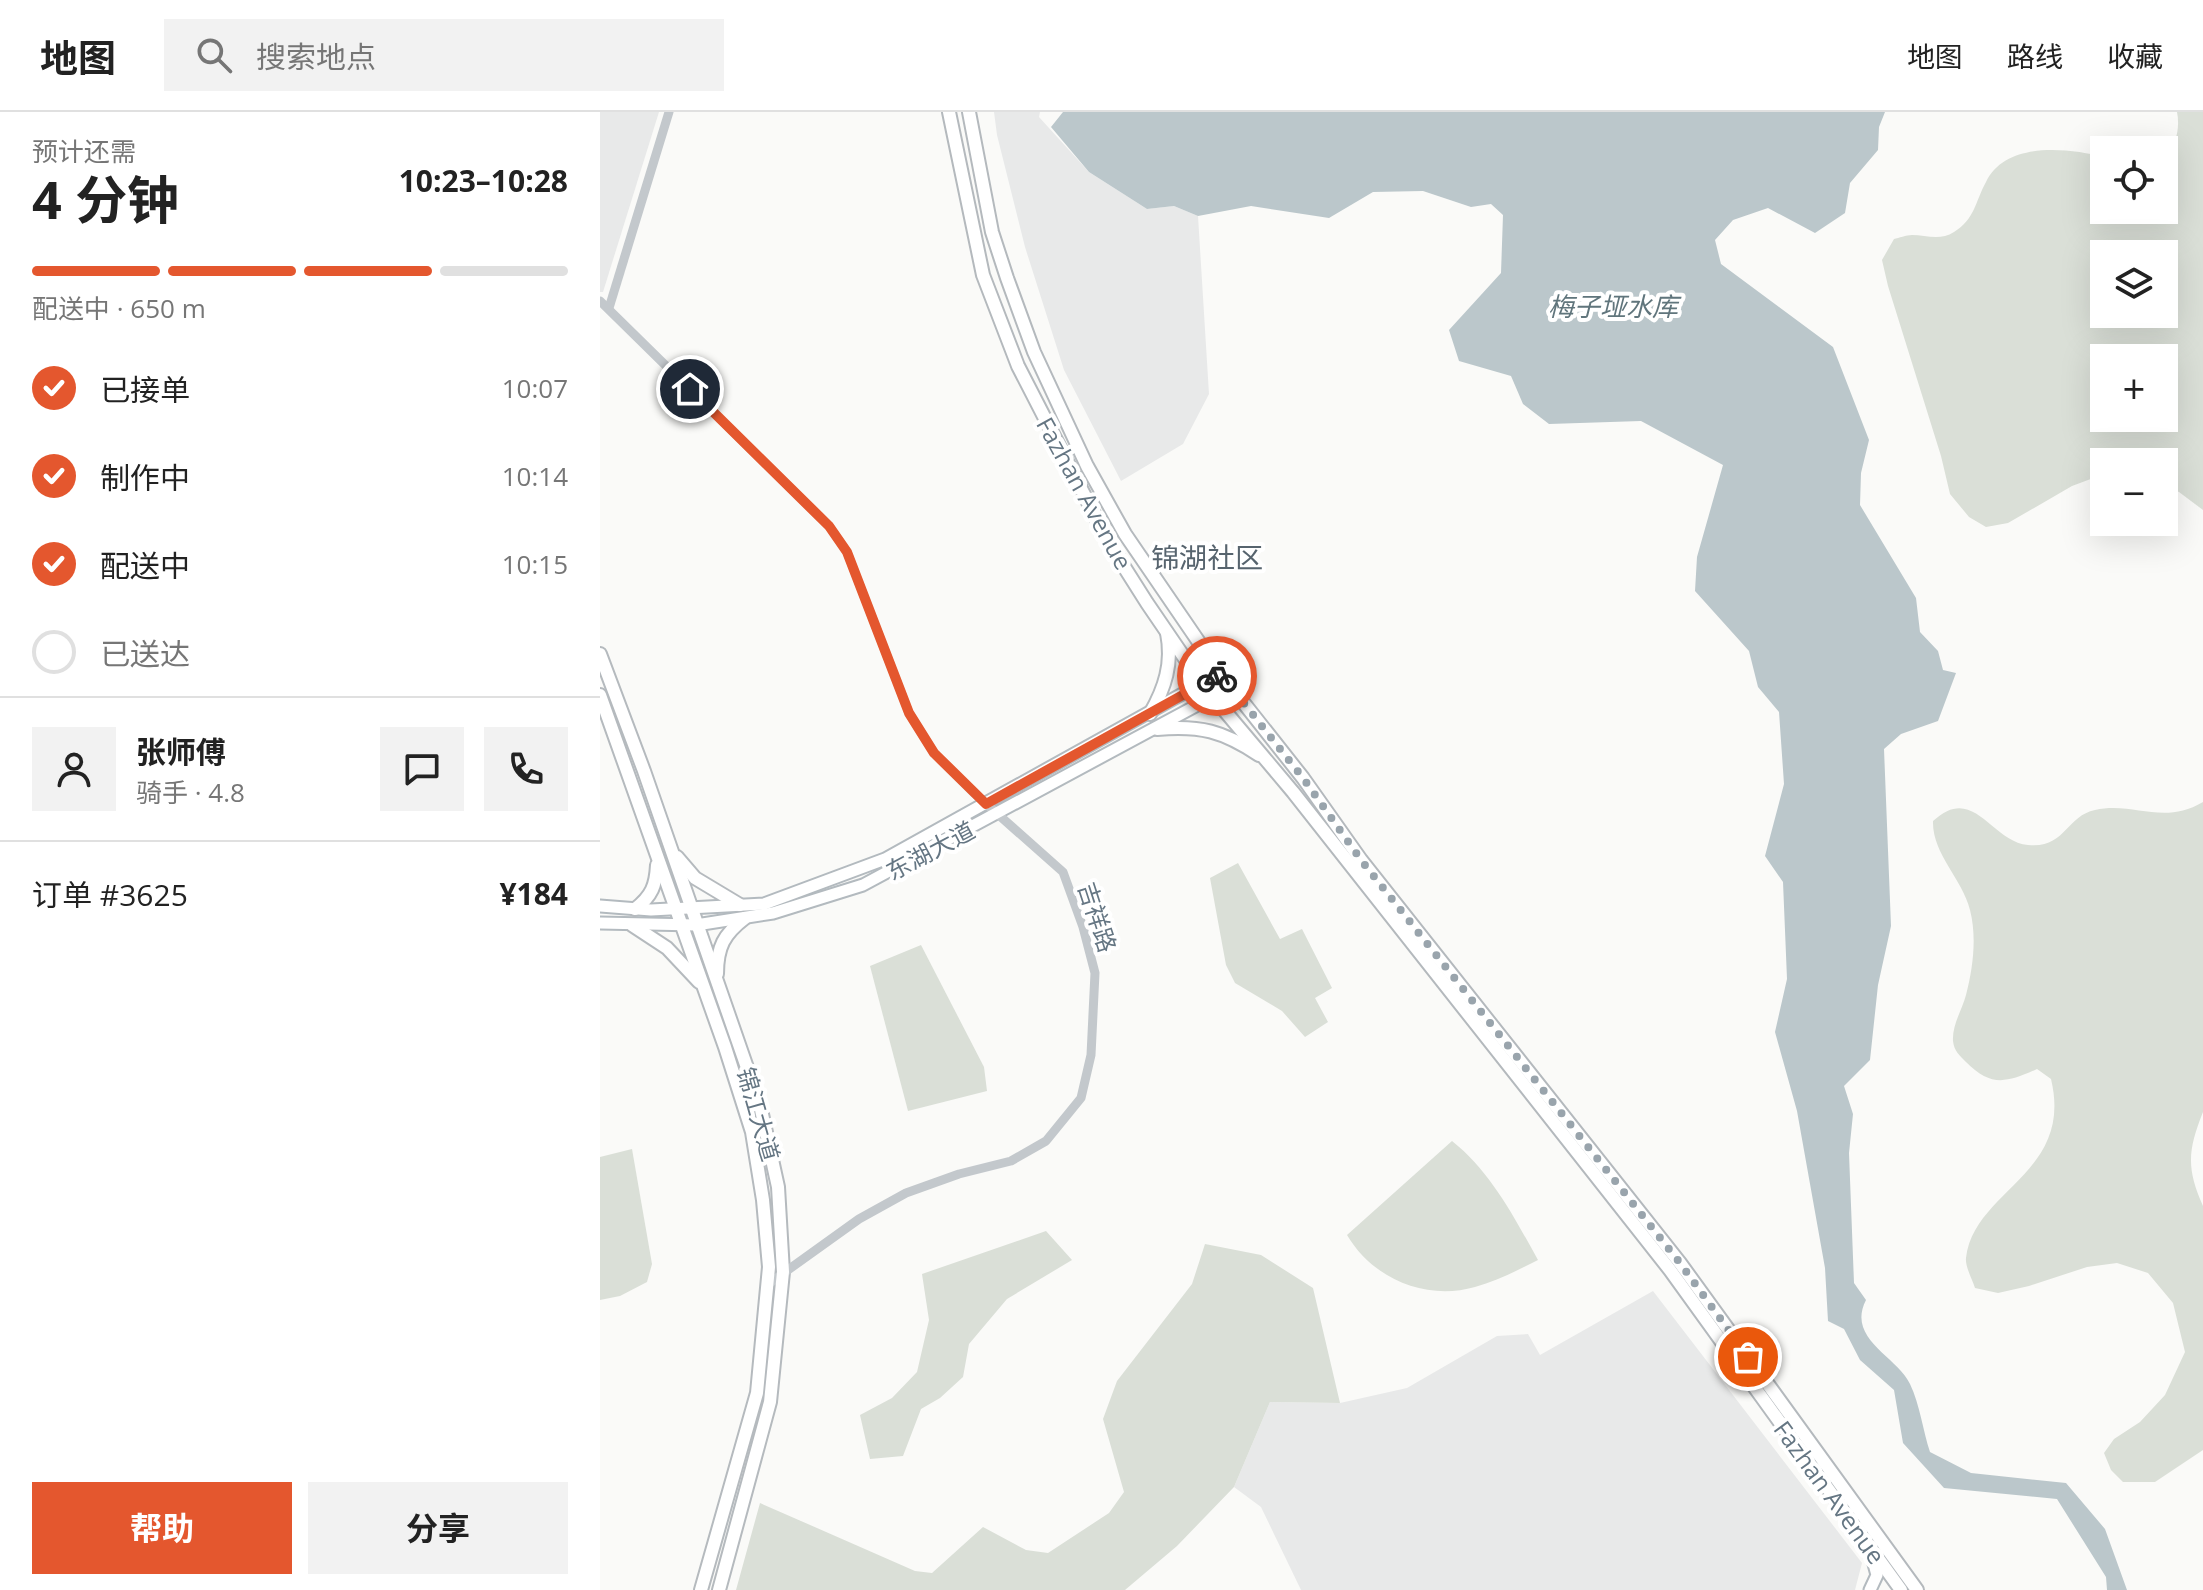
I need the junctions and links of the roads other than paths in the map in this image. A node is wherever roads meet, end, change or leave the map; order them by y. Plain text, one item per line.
1 (669, 112) edge
2 (949, 112) edge
3 (969, 112) edge
4 (600, 301) edge
5 (609, 308) junction
6 (1167, 633) junction
7 (600, 654) edge
8 (1220, 673) junction
9 (1203, 685) junction
10 (1231, 687) junction
11 (600, 695) edge
12 (1213, 698) junction
13 (1150, 714) junction
14 (1157, 729) junction
15 (1265, 758) junction
16 (986, 804) junction
17 (998, 814) junction
18 (671, 850) junction
19 (658, 858) junction
20 (600, 906) edge
21 (691, 908) junction
22 (635, 909) junction
23 (674, 909) junction
24 (742, 911) junction
25 (600, 923) edge
26 (632, 925) junction
27 (681, 925) junction
28 (696, 925) junction
29 (717, 985) junction
30 (703, 987) junction
31 (783, 1272) junction
32 (767, 1285) junction
33 (1868, 1545) junction
34 (701, 1590) edge
35 (719, 1590) edge
36 (1870, 1590) edge
37 (1903, 1590) edge
38 (1917, 1590) edge

1 - 5 street
2 - 6 main road, Fazhan Avenue
3 - 8 main road, Fazhan Avenue
4 - 5 street, 吉祥路
5 - 16 street, 吉祥路
6 - 9 main road, Fazhan Avenue
6 - 13 main road
7 - 18 main road, 锦江大道
8 - 9 main road, 东湖大道
8 - 10 main road, Fazhan Avenue
9 - 12 main road, Fazhan Avenue
9 - 13 main road, 东湖大道
10 - 12 main road, 东湖大道
10 - 38 main road, Fazhan Avenue
11 - 19 main road, 锦江大道
12 - 14 main road, 东湖大道
12 - 15 main road, Fazhan Avenue
13 - 16 main road, 东湖大道
14 - 15 main road
14 - 17 main road, 东湖大道
15 - 33 main road, Fazhan Avenue
16 - 17 street, 吉祥路
16 - 24 main road, 东湖大道
17 - 24 main road, 东湖大道
17 - 31 street, 吉祥路
18 - 21 main road, 锦江大道
18 - 24 main road
19 - 22 main road
19 - 23 main road, 锦江大道
20 - 22 main road, 东湖大道
21 - 23 main road, 东湖大道
21 - 24 main road, 东湖大道
21 - 28 main road, 锦江大道
22 - 23 main road, 东湖大道
23 - 27 main road, 锦江大道
24 - 28 main road, 东湖大道
24 - 29 main road
25 - 26 main road, 东湖大道
26 - 27 main road, 东湖大道
26 - 30 main road
27 - 28 main road, 东湖大道
27 - 30 main road, 锦江大道
28 - 29 main road, 锦江大道
29 - 31 main road, 锦江大道
30 - 32 main road, 锦江大道
31 - 32 street, 吉祥路
31 - 35 main road, 锦江大道
32 - 34 main road, 锦江大道
33 - 36 main road
33 - 37 main road, Fazhan Avenue
37 - 38 main road

